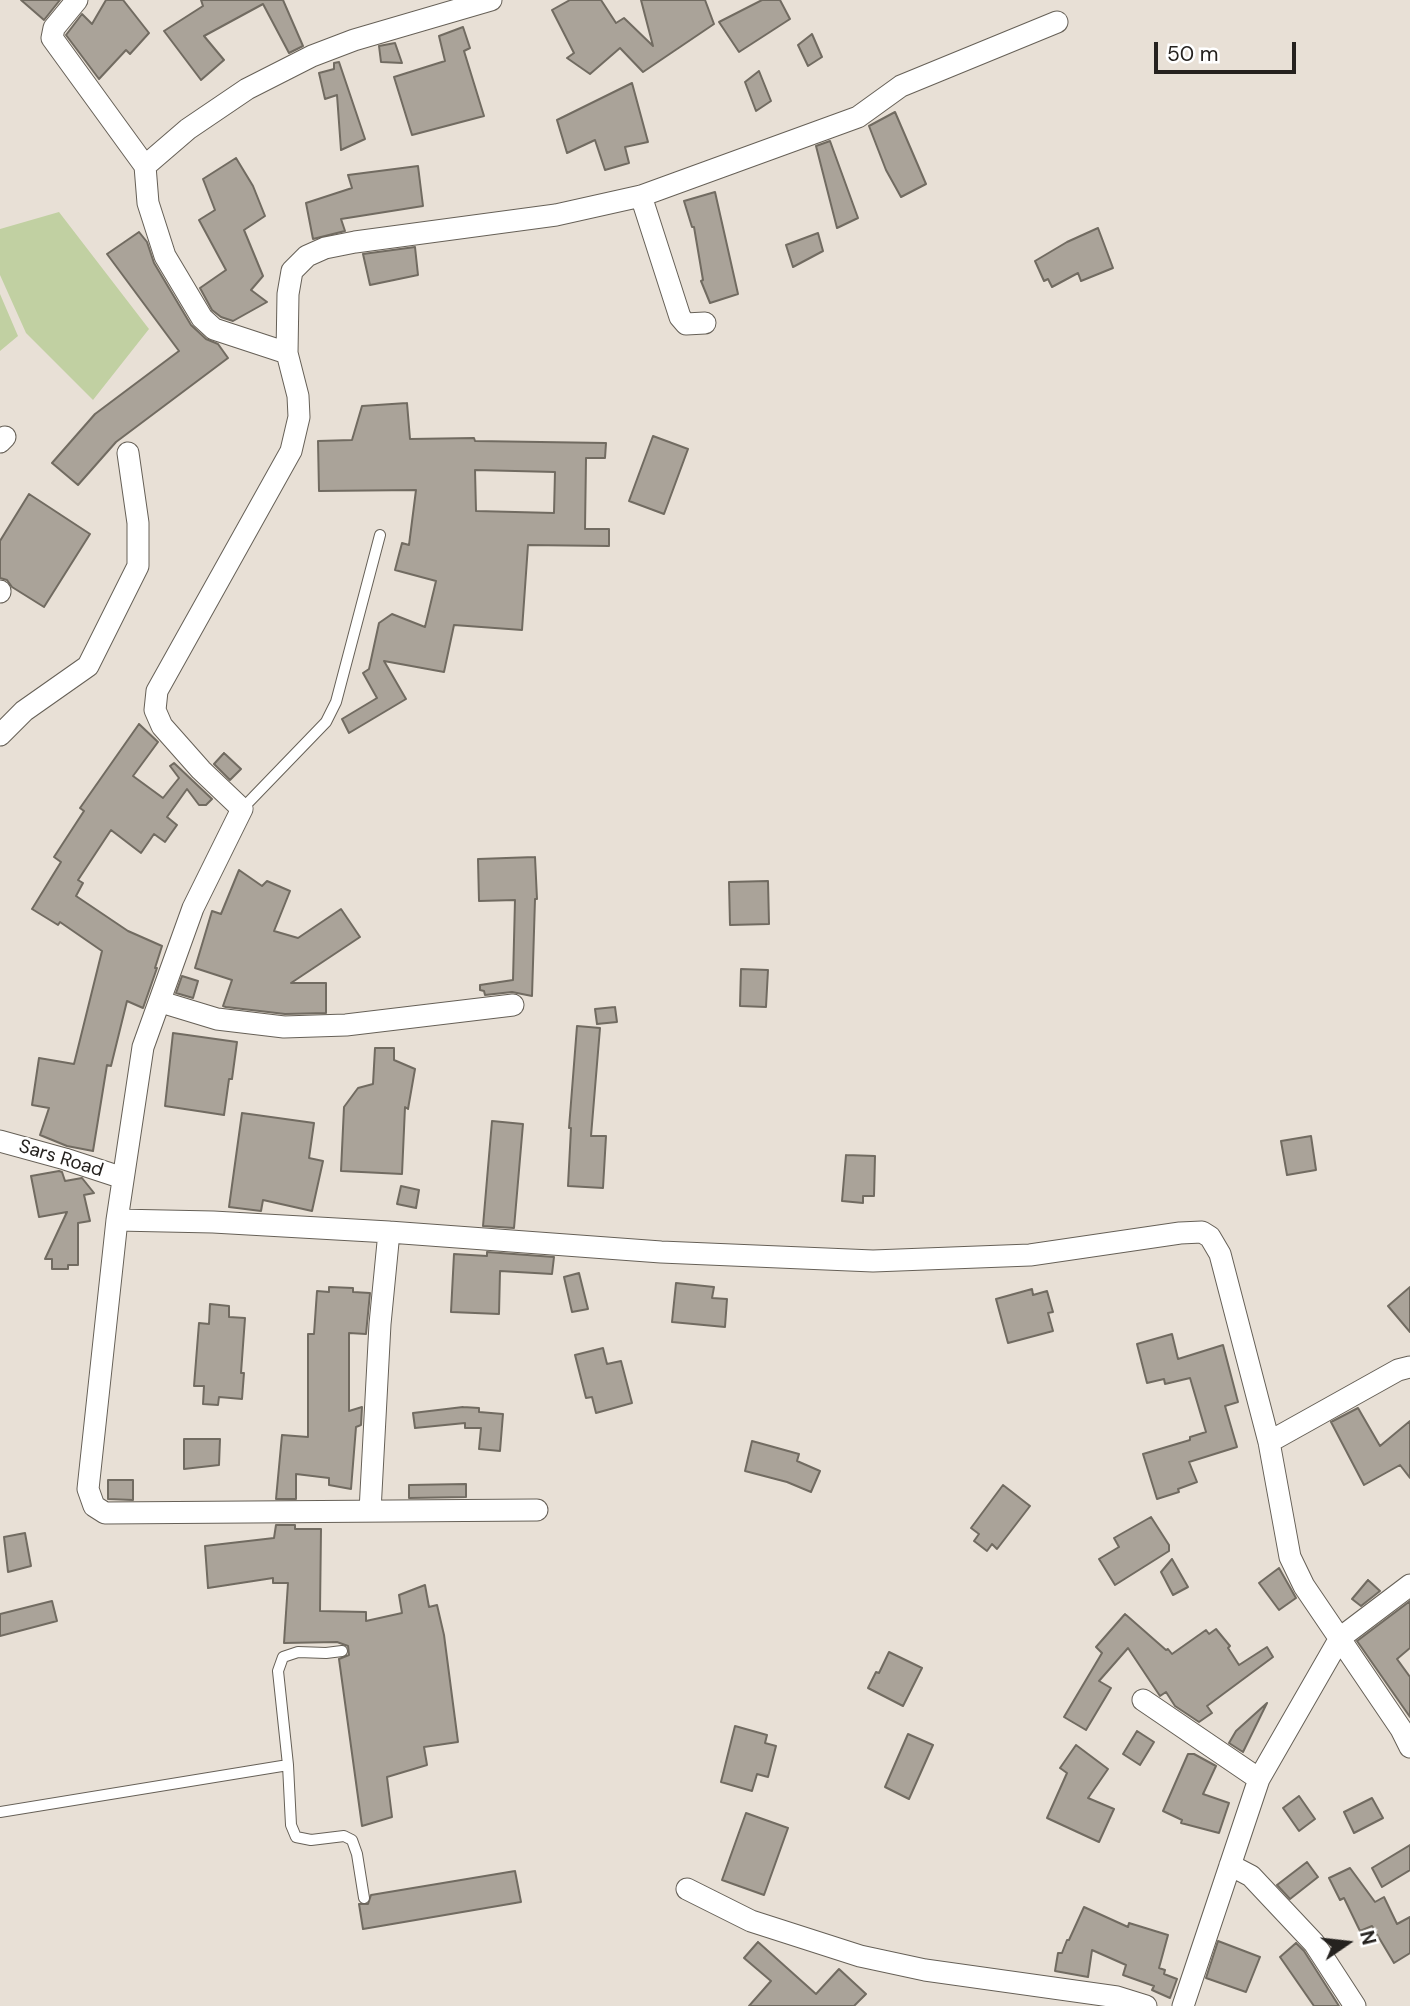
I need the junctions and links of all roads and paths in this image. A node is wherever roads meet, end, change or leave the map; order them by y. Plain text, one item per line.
1 (77, 0) edge
2 (491, 0) edge
3 (1057, 22) dead end
4 (145, 166) junction
5 (641, 195) junction
6 (705, 323) dead end
7 (287, 353) junction
8 (128, 453) dead end
9 (380, 535) dead end
10 (0, 735) edge
11 (242, 810) junction
12 (161, 1002) junction
13 (513, 1005) dead end
14 (0, 1141) edge
15 (122, 1178) junction
16 (117, 1220) junction
17 (389, 1232) junction
18 (1410, 1367) edge
19 (1269, 1442) junction
20 (537, 1510) dead end
21 (370, 1511) junction
22 (1410, 1585) edge
23 (1340, 1638) junction
24 (342, 1651) dead end
25 (1143, 1700) dead end
26 (1410, 1747) edge
27 (288, 1765) junction
28 (1259, 1779) junction
29 (0, 1812) edge
30 (1230, 1865) junction
31 (687, 1889) dead end
32 (364, 1898) dead end
33 (1146, 2006) edge
34 (1182, 2006) edge
35 (1355, 2006) edge

1 - 4 street
2 - 4 street
3 - 5 street
4 - 7 street
5 - 6 street
5 - 7 street
7 - 11 street
8 - 10 street
9 - 11 lane
11 - 12 street
12 - 13 street
12 - 15 street
14 - 15 street, Sars Road
15 - 16 street
16 - 17 street
16 - 21 street
17 - 19 street
17 - 21 street
18 - 19 street
19 - 23 street
20 - 21 street
22 - 23 street
23 - 26 street
23 - 28 street
24 - 27 lane
25 - 28 street
27 - 29 lane
27 - 32 lane
28 - 30 street
30 - 34 street
30 - 35 street
31 - 33 street

